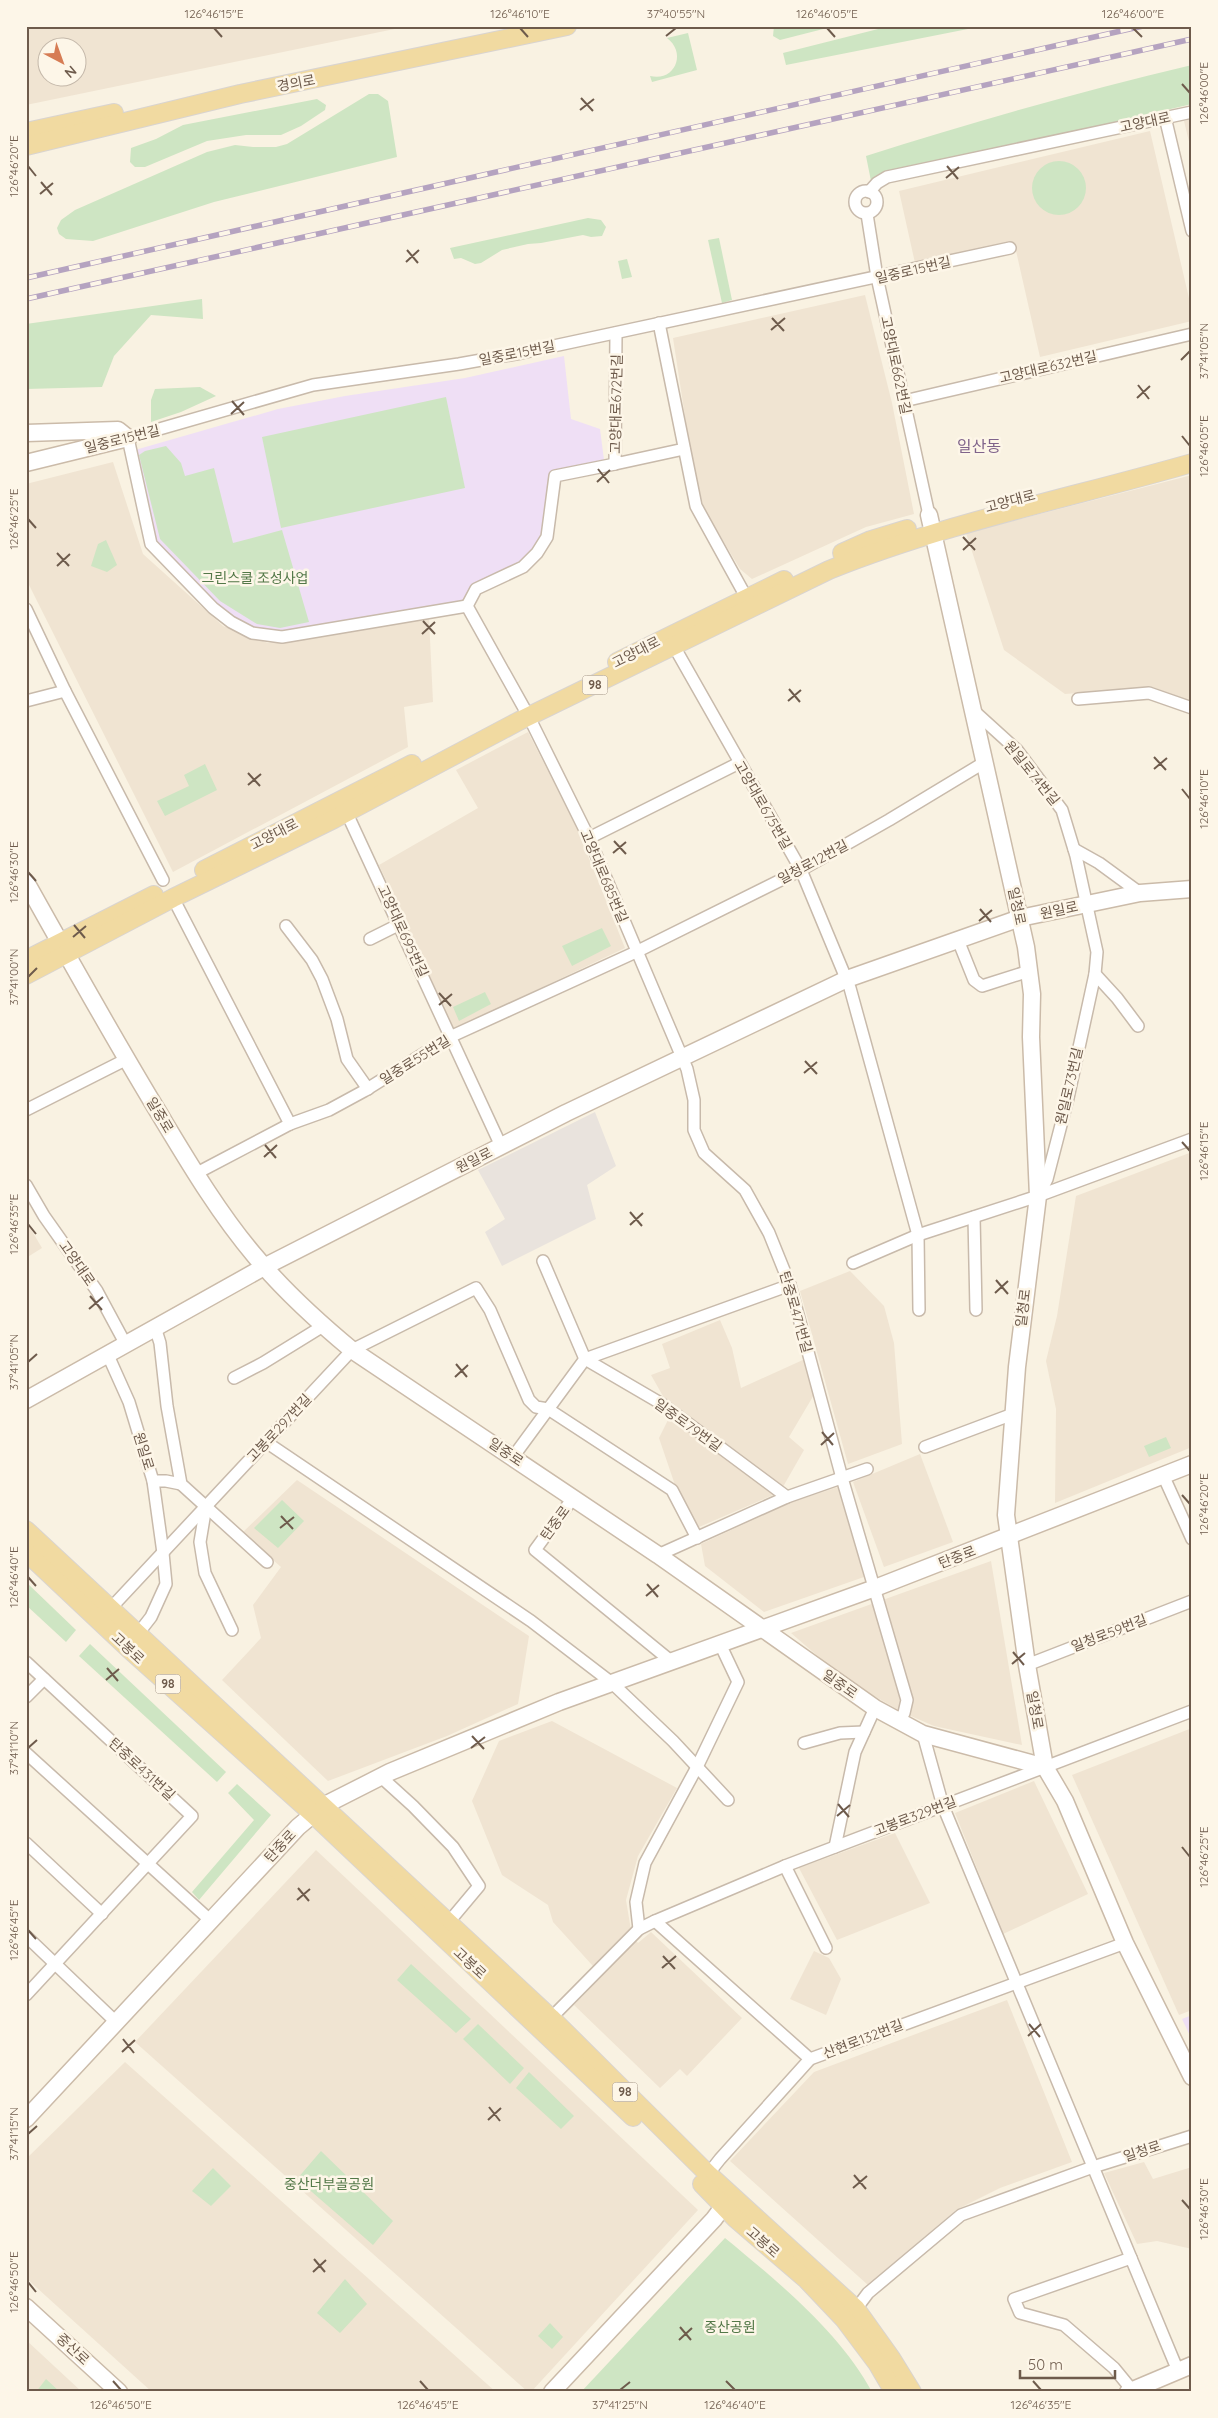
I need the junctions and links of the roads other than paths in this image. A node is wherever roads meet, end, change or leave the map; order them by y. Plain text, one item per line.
1 (533, 26) edge
2 (567, 26) edge
3 (1192, 112) edge
4 (1166, 117) junction
5 (26, 132) edge
6 (26, 146) edge
7 (869, 192) junction
8 (867, 214) junction
9 (1190, 216) edge
10 (1192, 231) edge
11 (1010, 248) dead end
12 (877, 278) junction
13 (659, 323) junction
14 (616, 333) junction
15 (1192, 334) edge
16 (904, 401) junction
17 (26, 433) edge
18 (128, 438) junction
19 (684, 449) junction
20 (1192, 452) edge
21 (26, 463) edge
22 (1192, 463) edge
23 (615, 464) junction
24 (931, 523) junction
25 (749, 603) junction
26 (467, 606) junction
27 (26, 609) edge
28 (671, 641) junction
29 (65, 691) junction
30 (1078, 699) dead end
31 (26, 701) edge
32 (524, 708) junction
33 (1192, 708) edge
34 (974, 711) junction
35 (986, 762) junction
36 (739, 763) junction
37 (343, 806) junction
38 (589, 838) junction
39 (1074, 849) junction
40 (801, 870) junction
41 (163, 880) dead end
42 (26, 882) edge
43 (1192, 889) edge
44 (1140, 893) junction
45 (173, 898) junction
46 (1087, 904) junction
47 (1020, 918) junction
48 (400, 924) junction
49 (286, 926) dead end
50 (370, 939) dead end
51 (958, 940) junction
52 (63, 948) junction
53 (636, 952) junction
54 (26, 960) edge
55 (1029, 971) junction
56 (1095, 974) junction
57 (26, 975) edge
58 (847, 979) junction
59 (1138, 1026) dead end
60 (452, 1036) junction
61 (682, 1058) junction
62 (127, 1059) junction
63 (368, 1089) junction
64 (26, 1110) edge
65 (290, 1124) junction
66 (1192, 1139) edge
67 (501, 1146) junction
68 (197, 1173) junction
69 (26, 1185) edge
70 (1038, 1196) junction
71 (974, 1217) junction
72 (918, 1235) junction
73 (543, 1261) dead end
74 (853, 1263) dead end
75 (264, 1267) junction
76 (790, 1285) junction
77 (919, 1310) dead end
78 (976, 1310) dead end
79 (155, 1326) junction
80 (323, 1326) junction
81 (125, 1343) junction
82 (352, 1350) junction
83 (107, 1353) junction
84 (585, 1358) junction
85 (234, 1378) dead end
86 (26, 1400) edge
87 (548, 1409) junction
88 (1013, 1414) junction
89 (266, 1442) junction
90 (924, 1447) dead end
91 (513, 1457) junction
92 (1192, 1464) edge
93 (867, 1468) dead end
94 (1163, 1475) junction
95 (842, 1478) junction
96 (153, 1481) junction
97 (181, 1484) junction
98 (787, 1497) junction
99 (573, 1498) junction
100 (206, 1506) junction
101 (26, 1530) edge
102 (1009, 1537) junction
103 (697, 1538) junction
104 (1192, 1540) edge
105 (26, 1552) edge
106 (162, 1553) junction
107 (658, 1555) junction
108 (267, 1562) dead end
109 (875, 1588) junction
110 (1192, 1601) edge
111 (110, 1609) junction
112 (761, 1628) junction
113 (232, 1630) dead end
114 (137, 1635) junction
115 (720, 1644) junction
116 (26, 1662) edge
117 (672, 1662) junction
118 (1027, 1665) junction
119 (44, 1679) junction
120 (612, 1683) junction
121 (26, 1697) edge
122 (875, 1708) junction
123 (1192, 1711) edge
124 (899, 1721) junction
125 (864, 1732) junction
126 (923, 1734) junction
127 (804, 1744) dead end
128 (26, 1753) edge
129 (697, 1767) junction
130 (1045, 1767) junction
131 (381, 1777) junction
132 (728, 1800) dead end
133 (943, 1806) junction
134 (318, 1810) junction
135 (26, 1843) edge
136 (835, 1847) junction
137 (148, 1864) junction
138 (785, 1866) junction
139 (102, 1914) junction
140 (211, 1921) junction
141 (655, 1921) junction
142 (448, 1923) junction
143 (639, 1929) junction
144 (26, 1936) edge
145 (1125, 1943) junction
146 (826, 1948) dead end
147 (56, 1964) junction
148 (1015, 1982) junction
149 (26, 1995) edge
150 (551, 2018) junction
151 (117, 2023) junction
152 (810, 2059) junction
153 (1192, 2077) edge
154 (28, 2116) edge
155 (1192, 2136) edge
156 (1093, 2167) junction
157 (705, 2179) junction
158 (728, 2201) junction
159 (1131, 2258) junction
160 (26, 2307) edge
161 (856, 2309) junction
162 (1185, 2368) edge
163 (1130, 2391) edge
164 (119, 2392) edge
165 (552, 2392) edge
166 (894, 2392) edge
167 (912, 2392) edge

1 - 5 main road, 경의로
2 - 6 main road, 경의로
3 - 4 street, 고양대로
4 - 7 street, 고양대로
4 - 9 street
7 - 8 street
7 - 8 street
8 - 12 street, 고양대로662번길
9 - 10 street
11 - 12 street, 일중로15번길
12 - 13 street, 일중로15번길
12 - 16 street, 고양대로662번길
13 - 14 street, 일중로15번길
13 - 19 street
14 - 18 street, 일중로15번길
14 - 23 street, 고양대로672번길
15 - 16 street, 고양대로632번길
16 - 24 street, 고양대로662번길
17 - 18 street
18 - 21 street, 일중로15번길
18 - 26 street
19 - 23 street, 고양대로672번길
19 - 25 street
20 - 24 main road, 고양대로 / 98
22 - 24 main road, 고양대로 / 98
23 - 26 street
24 - 25 main road, 고양대로 / 98
24 - 34 street, 일청로
25 - 28 main road, 고양대로 / 98
26 - 32 street
27 - 29 street
28 - 32 main road, 고양대로 / 98
28 - 36 street, 고양대로675번길
29 - 31 street
29 - 41 street
30 - 33 street
32 - 37 main road, 고양대로 / 98
32 - 38 street, 고양대로685번길
34 - 35 street, 일청로
34 - 39 street, 원일로74번길
35 - 40 street, 일청로12번길
35 - 47 street, 일청로
36 - 38 street
36 - 40 street, 고양대로675번길
37 - 45 main road, 고양대로 / 98
37 - 48 street, 고양대로695번길
37 - 52 main road, 고양대로 / 98
38 - 53 street, 고양대로685번길
39 - 44 street
39 - 46 street, 원일로74번길
40 - 53 street, 일청로12번길
40 - 58 street, 고양대로675번길
42 - 52 street, 일중로
43 - 44 street, 원일로
44 - 46 street, 원일로
45 - 52 main road, 고양대로 / 98
45 - 65 street
46 - 47 street, 원일로
46 - 56 street, 원일로73번길
47 - 51 street, 원일로
47 - 55 street, 일청로
48 - 50 street
48 - 60 street, 고양대로695번길
49 - 63 street
51 - 55 street
51 - 58 street, 원일로
52 - 54 main road, 고양대로 / 98
52 - 57 main road, 고양대로 / 98
52 - 62 street, 일중로
53 - 60 street, 일중로55번길
53 - 61 street, 고양대로685번길
55 - 70 street, 일청로
56 - 59 street
56 - 70 street, 원일로73번길
58 - 61 street, 원일로
58 - 72 street
60 - 63 street, 일중로55번길
60 - 67 street, 고양대로695번길
61 - 67 street, 원일로
61 - 76 street, 탄중로471번길
62 - 64 street
62 - 68 street, 일중로
63 - 65 street, 일중로55번길
65 - 68 street, 일중로55번길
66 - 70 street
67 - 75 street, 원일로
68 - 75 street, 일중로
69 - 81 street, 고양대로
70 - 71 street
70 - 88 street, 일청로
71 - 72 street
71 - 78 street
72 - 74 street
72 - 77 street
73 - 84 street
75 - 79 street, 원일로
75 - 80 street, 일중로
76 - 84 street
76 - 95 street, 탄중로471번길
79 - 81 street, 원일로
79 - 97 street
80 - 82 street, 일중로
80 - 85 street
81 - 83 street, 원일로
82 - 87 street
82 - 89 street, 고봉로297번길
82 - 91 street, 일중로
83 - 86 street, 원일로
83 - 96 street, 원일로
84 - 87 street
84 - 98 street, 일중로79번길
87 - 91 street
87 - 103 street
88 - 90 street
88 - 102 street, 일청로
89 - 100 street, 고봉로297번길
89 - 120 street
91 - 99 street, 일중로
92 - 94 street, 탄중로
93 - 95 street
94 - 102 street, 탄중로
94 - 104 street
95 - 98 street
95 - 109 street, 탄중로471번길
96 - 97 street
96 - 106 street, 원일로
97 - 100 street
98 - 103 street
99 - 107 street, 일중로
99 - 117 street, 탄중로
100 - 106 street, 고봉로297번길
100 - 108 street
100 - 113 street
101 - 111 main road, 고봉로 / 98
102 - 109 street, 탄중로
102 - 118 street, 일청로
103 - 107 street
105 - 134 main road, 고봉로 / 98
106 - 111 street, 고봉로297번길
106 - 114 street, 원일로
107 - 112 street, 일중로
109 - 112 street, 탄중로
109 - 124 street, 탄중로471번길
110 - 118 street, 일청로59번길
111 - 114 main road, 고봉로 / 98
112 - 115 street, 탄중로
112 - 122 street, 일중로
114 - 134 main road, 고봉로 / 98
115 - 117 street, 탄중로
115 - 129 street
116 - 119 street, 탄중로431번길
117 - 120 street, 탄중로
118 - 130 street, 일청로
119 - 121 street
119 - 137 street, 탄중로431번길
120 - 129 street
120 - 131 street, 탄중로
122 - 124 street, 일중로
122 - 125 street
123 - 130 street, 고봉로329번길
124 - 126 street, 일중로
125 - 127 street
125 - 136 street
126 - 130 street, 일중로
126 - 133 street
128 - 137 street
129 - 132 street
129 - 143 street
130 - 133 street, 고봉로329번길
130 - 145 street, 일청로
131 - 134 street, 탄중로
131 - 142 street
133 - 136 street, 고봉로329번길
133 - 148 street
134 - 140 street, 탄중로
134 - 142 main road, 고봉로 / 98
134 - 157 main road, 고봉로 / 98
135 - 139 street
136 - 138 street, 고봉로329번길
137 - 139 street
137 - 140 street
138 - 141 street, 고봉로329번길
138 - 146 street
139 - 147 street
140 - 151 street, 탄중로
141 - 143 street, 고봉로329번길
141 - 152 street
142 - 150 main road, 고봉로 / 98
143 - 150 street, 고봉로329번길
144 - 147 street
145 - 148 street, 산현로132번길
145 - 153 street, 일청로
147 - 149 street
147 - 151 street
148 - 152 street, 산현로132번길
148 - 156 street
150 - 157 main road, 고봉로 / 98
151 - 154 street, 탄중로
152 - 157 street, 산현로132번길
155 - 156 street, 일청로
156 - 159 street
156 - 161 street
157 - 158 main road, 고봉로 / 98
158 - 161 main road, 고봉로 / 98
158 - 165 street
158 - 166 main road, 고봉로 / 98
159 - 162 street
159 - 163 street
160 - 164 street, 중산로
161 - 167 main road, 고봉로 / 98
162 - 163 street

